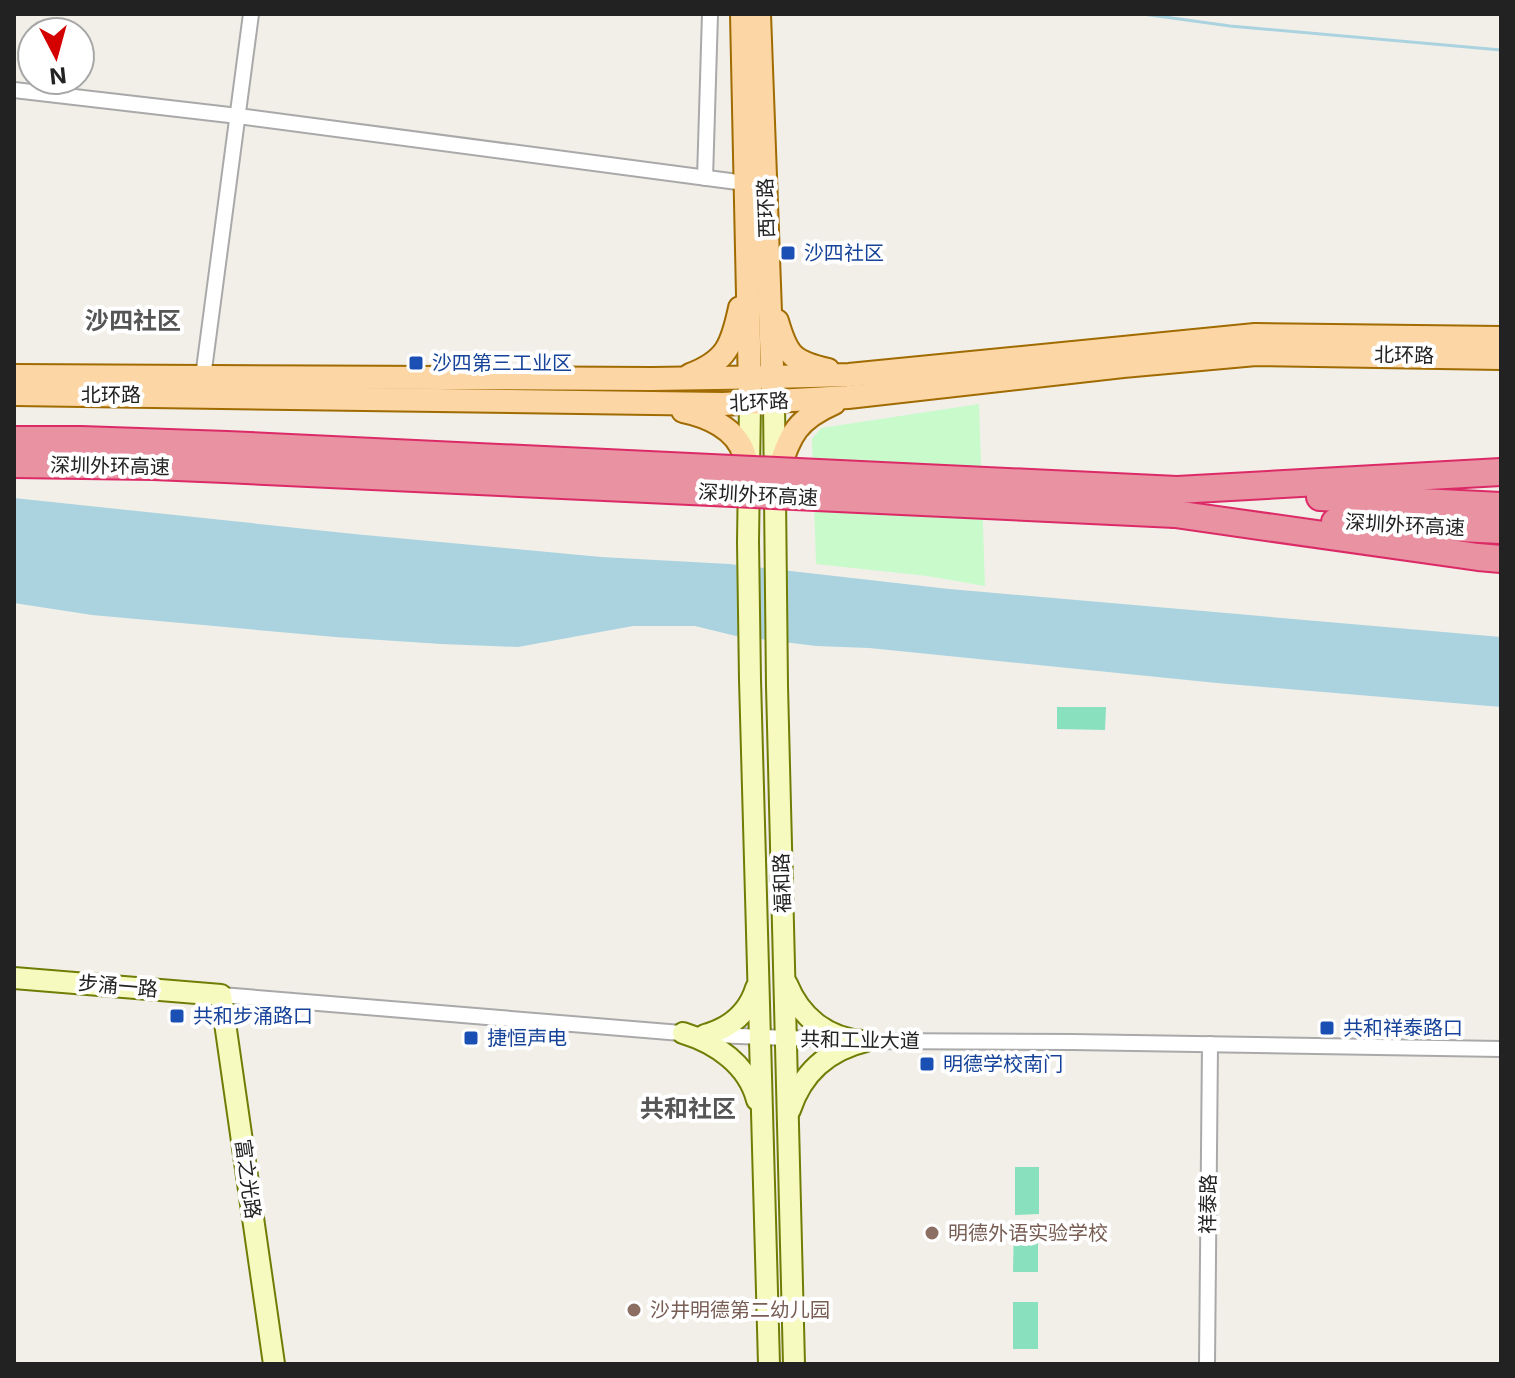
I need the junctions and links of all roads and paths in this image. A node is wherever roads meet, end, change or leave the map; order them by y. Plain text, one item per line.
1 (251, 14) edge
2 (710, 14) edge
3 (742, 14) edge
4 (759, 14) edge
5 (14, 90) edge
6 (238, 116) junction
7 (705, 178) junction
8 (745, 183) junction
9 (747, 276) junction
10 (769, 296) junction
11 (1501, 338) edge
12 (1501, 358) edge
13 (14, 376) edge
14 (203, 377) junction
15 (761, 377) junction
16 (679, 379) junction
17 (848, 386) junction
18 (14, 394) edge
19 (774, 402) junction
20 (750, 403) junction
21 (651, 404) junction
22 (14, 440) edge
23 (14, 464) edge
24 (1501, 472) edge
25 (750, 479) junction
26 (775, 480) junction
27 (1176, 502) junction
28 (1501, 506) edge
29 (1501, 530) edge
30 (1501, 559) edge
31 (758, 973) junction
32 (784, 973) junction
33 (14, 978) edge
34 (221, 995) junction
35 (683, 1033) junction
36 (705, 1035) junction
37 (760, 1037) junction
38 (786, 1038) junction
39 (866, 1041) junction
40 (1210, 1044) junction
41 (1501, 1049) edge
42 (762, 1121) junction
43 (788, 1121) junction
44 (274, 1364) edge
45 (769, 1364) edge
46 (794, 1364) edge
47 (1207, 1364) edge

1 - 6 street
2 - 7 street
3 - 8 main road, 西环路
4 - 10 main road, 西环路
5 - 6 street
6 - 7 street
6 - 14 street
7 - 8 street
8 - 9 main road, 西环路
9 - 15 main road, 西环路
9 - 16 main road
10 - 15 main road, 西环路
10 - 17 main road
11 - 17 main road, 北环路
12 - 17 main road, 北环路
13 - 14 main road, 北环路
14 - 16 main road, 北环路
15 - 16 main road, 北环路
15 - 17 main road, 北环路
15 - 19 main road, 西环路
15 - 20 main road
17 - 19 main road, 北环路
17 - 26 main road
18 - 21 main road, 北环路
19 - 20 main road, 北环路
19 - 26 main road, 福和路
20 - 21 main road, 北环路
20 - 25 main road, 福和路
21 - 25 main road
22 - 27 highway, 深圳外环高速, bridge
23 - 27 highway, 深圳外环高速, bridge
24 - 27 highway
25 - 31 main road, 福和路
26 - 32 main road, 福和路
27 - 28 highway, 深圳外环高速
27 - 29 highway, 深圳外环高速
27 - 30 highway
31 - 36 main road
31 - 37 main road, 福和路
32 - 38 main road, 福和路
32 - 39 main road
33 - 34 main road, 步涌一路
34 - 35 street, 共和工业大道
34 - 44 main road, 富之光路
35 - 36 street, 共和工业大道
35 - 42 main road
36 - 37 street, 共和工业大道
37 - 38 street, 共和工业大道
37 - 42 main road, 福和路
38 - 39 street, 共和工业大道
38 - 43 main road, 福和路
39 - 40 street, 共和工业大道
39 - 43 main road
40 - 41 street, 共和工业大道
40 - 47 street, 祥泰路
42 - 45 main road, 福和路
43 - 46 main road, 福和路

